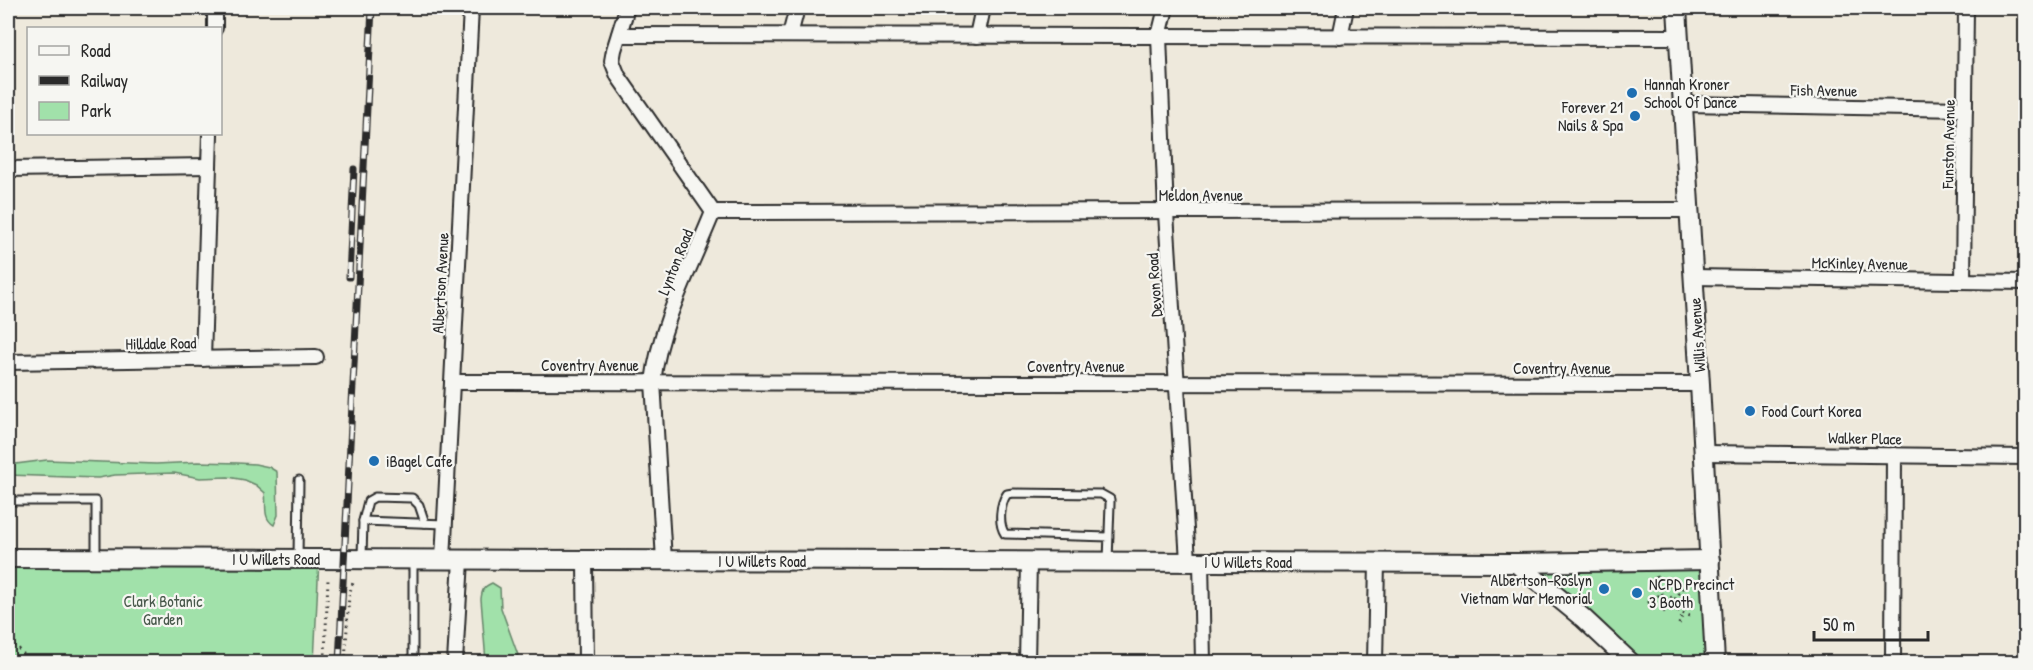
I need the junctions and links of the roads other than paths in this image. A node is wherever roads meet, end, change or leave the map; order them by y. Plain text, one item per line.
1 (215, 8) edge
2 (471, 8) edge
3 (627, 8) edge
4 (797, 8) edge
5 (983, 8) edge
6 (1166, 8) edge
7 (1346, 8) edge
8 (1677, 8) edge
9 (1966, 8) edge
10 (215, 27) edge
11 (619, 35) junction
12 (790, 35) junction
13 (977, 36) junction
14 (1159, 36) junction
15 (1340, 36) junction
16 (1679, 37) junction
17 (1683, 104) junction
18 (1965, 109) junction
19 (210, 135) edge
20 (209, 166) junction
21 (8, 170) edge
22 (1689, 210) junction
23 (1166, 212) junction
24 (713, 213) junction
25 (1694, 278) junction
26 (1963, 281) junction
27 (2025, 282) edge
28 (316, 357) dead end
29 (203, 359) junction
30 (8, 362) edge
31 (452, 382) junction
32 (653, 382) junction
33 (1177, 383) junction
34 (1700, 384) junction
35 (1704, 453) junction
36 (1894, 455) junction
37 (2025, 457) edge
38 (299, 480) dead end
39 (8, 501) edge
40 (363, 521) junction
41 (425, 523) junction
42 (445, 524) junction
43 (1108, 537) junction
44 (96, 557) junction
45 (8, 558) edge
46 (298, 558) junction
47 (362, 559) junction
48 (413, 560) junction
49 (452, 560) junction
50 (664, 560) junction
51 (1710, 560) junction
52 (585, 561) junction
53 (1029, 561) junction
54 (1107, 561) junction
55 (1195, 561) junction
56 (1377, 562) junction
57 (1516, 563) junction
58 (413, 663) edge
59 (455, 663) edge
60 (586, 663) edge
61 (1027, 663) edge
62 (1203, 663) edge
63 (1375, 663) edge
64 (1630, 663) edge
65 (1715, 663) edge
66 (1893, 663) edge

1 - 10 street
2 - 31 street, Albertson Avenue
3 - 11 street
4 - 12 street
5 - 13 street
6 - 14 street, Devon Road
7 - 15 street
8 - 16 main road, Willis Avenue
9 - 18 street, Funston Avenue
11 - 12 street
11 - 24 street
12 - 13 street
13 - 14 street
14 - 15 street
14 - 23 street, Devon Road
15 - 16 street
16 - 17 main road, Willis Avenue
17 - 18 street, Fish Avenue
17 - 22 main road, Willis Avenue
18 - 26 street, Funston Avenue
19 - 20 street
20 - 21 street
20 - 29 street
22 - 23 street, Meldon Avenue
22 - 25 main road, Willis Avenue
23 - 24 street, Meldon Avenue
23 - 33 street, Devon Road
24 - 32 street, Lynton Road
25 - 26 street, McKinley Avenue
25 - 34 main road, Willis Avenue
26 - 27 street, McKinley Avenue
28 - 29 street, Hilldale Road
29 - 30 street, Hilldale Road
31 - 32 street, Coventry Avenue
31 - 42 street, Albertson Avenue
32 - 33 street, Coventry Avenue
32 - 50 street, Lynton Road
33 - 34 street, Coventry Avenue
33 - 55 street, Devon Road
34 - 35 main road, Willis Avenue
35 - 36 street, Walker Place
35 - 51 main road, Willis Avenue
36 - 37 street, Walker Place
36 - 66 street
38 - 46 lane
39 - 44 lane
40 - 41 lane
40 - 41 lane
40 - 47 lane
41 - 42 lane
42 - 49 street, Albertson Avenue
43 - 43 lane
43 - 54 lane
44 - 45 main road, I U Willets Road
44 - 46 main road, I U Willets Road
46 - 47 main road, I U Willets Road
47 - 48 main road, I U Willets Road
48 - 49 main road, I U Willets Road
48 - 58 lane
49 - 52 main road, I U Willets Road
49 - 59 street, Albertson Avenue
50 - 52 main road, I U Willets Road
50 - 53 main road, I U Willets Road
51 - 57 main road, I U Willets Road
51 - 65 main road, Willis Avenue
52 - 60 street
53 - 54 main road, I U Willets Road
53 - 61 street
54 - 55 main road, I U Willets Road
55 - 56 main road, I U Willets Road
55 - 62 street, Devon Road
56 - 57 main road, I U Willets Road
56 - 63 street
57 - 64 main road

